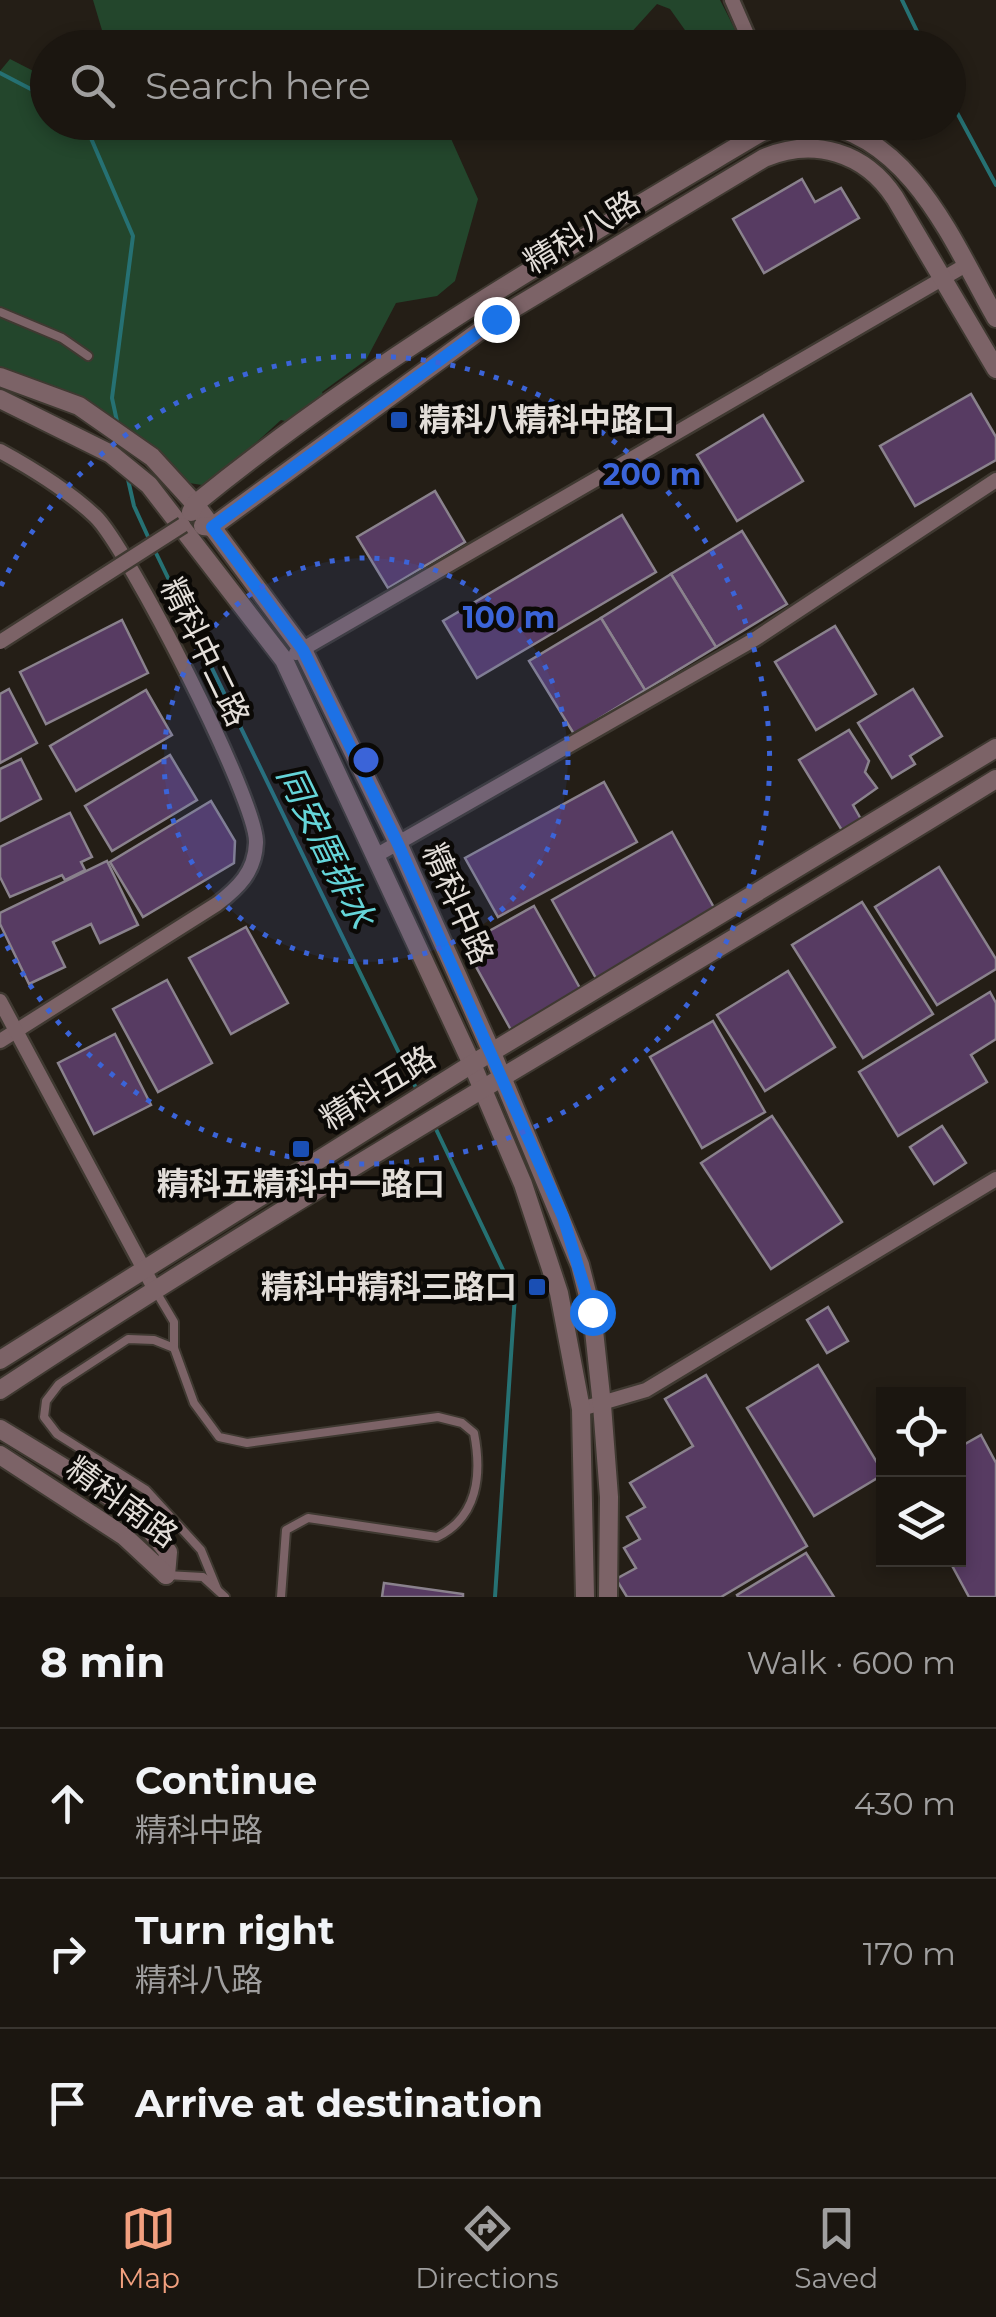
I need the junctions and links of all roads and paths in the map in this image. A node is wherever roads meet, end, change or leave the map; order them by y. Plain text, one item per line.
1 (732, 0) edge
2 (745, 30) edge
3 (748, 140) edge
4 (867, 140) edge
5 (966, 265) junction
6 (944, 278) junction
7 (0, 312) edge
8 (996, 318) edge
9 (88, 356) dead end
10 (996, 368) edge
11 (0, 377) edge
12 (0, 399) edge
13 (0, 452) edge
14 (996, 480) edge
15 (195, 504) junction
16 (183, 525) junction
17 (212, 527) junction
18 (0, 642) edge
19 (303, 650) junction
20 (284, 660) junction
21 (996, 748) edge
22 (996, 780) edge
23 (398, 844) junction
24 (377, 856) junction
25 (0, 1001) edge
26 (14, 1032) junction
27 (0, 1040) edge
28 (492, 1054) junction
29 (472, 1064) junction
30 (502, 1080) junction
31 (481, 1091) junction
32 (996, 1179) edge
33 (144, 1270) junction
34 (154, 1288) junction
35 (174, 1348) junction
36 (0, 1360) edge
37 (0, 1390) edge
38 (602, 1405) junction
39 (581, 1409) junction
40 (0, 1429) edge
41 (0, 1454) edge
42 (166, 1576) junction
43 (217, 1589) junction
44 (225, 1597) edge
45 (282, 1597) edge
46 (584, 1597) edge
47 (608, 1597) edge

1 - 2 street
3 - 15 street, 精科八路
4 - 5 street
5 - 6 street
5 - 8 street
6 - 10 street, 精科八路
6 - 17 street, 精科八路
6 - 19 street
7 - 9 lane
11 - 15 street, 精科中路
12 - 16 street, 精科中路
13 - 26 street, 精科中二路
14 - 23 street
15 - 16 street, 精科八路
15 - 17 street, 精科中路
16 - 17 street
16 - 18 street, 精科八路, bridge
16 - 20 street, 精科中路
17 - 19 street, 精科中路
19 - 20 street
19 - 23 street, 精科中路
20 - 24 street, 精科中路
21 - 28 street, 精科五路
22 - 30 street, 精科五路
23 - 24 street
23 - 28 street, 精科中路
24 - 29 street, 精科中路
25 - 26 street
26 - 27 street, 精科中二路
26 - 33 street
28 - 29 street, 精科五路
28 - 30 street, 精科中路
29 - 31 street, 精科中路
29 - 33 street, 精科五路
30 - 31 street, 精科五路
30 - 38 street, 精科中路
31 - 34 street, 精科五路
31 - 39 street, 精科中路
32 - 38 street
33 - 34 street
33 - 36 street, 精科五路
34 - 35 lane
34 - 37 street, 精科五路
35 - 43 lane
35 - 45 lane
38 - 39 street
38 - 47 street, 精科中路
39 - 46 street, 精科中路
40 - 42 street, 精科南路
41 - 42 street, 精科南路
42 - 43 lane
43 - 44 lane

